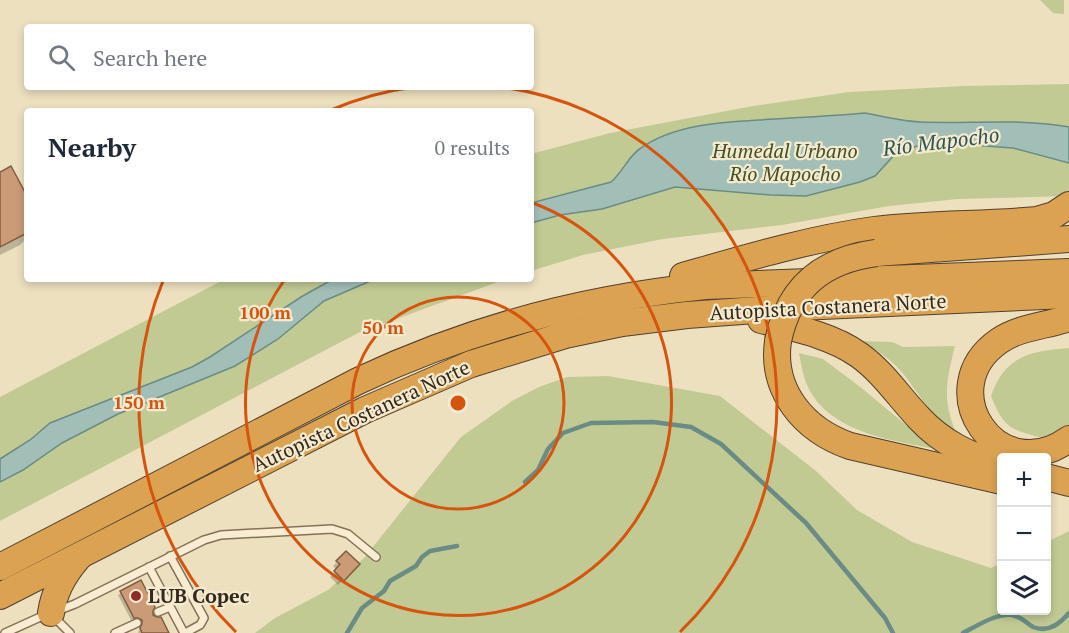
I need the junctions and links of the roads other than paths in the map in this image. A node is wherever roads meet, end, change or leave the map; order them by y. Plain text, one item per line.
1 (1069, 205) edge
2 (1069, 239) edge
3 (1069, 272) edge
4 (1069, 296) edge
5 (623, 297) junction
6 (800, 307) junction
7 (719, 313) junction
8 (1069, 313) edge
9 (1069, 318) edge
10 (1069, 439) edge
11 (997, 463) edge
12 (1051, 478) edge
13 (997, 480) edge
14 (1069, 483) edge
15 (1051, 492) edge
16 (1069, 496) edge
17 (82, 554) junction
18 (170, 556) junction
19 (376, 557) dead end
20 (0, 567) edge
21 (149, 567) junction
22 (0, 596) edge
23 (170, 607) junction
24 (158, 612) dead end
25 (137, 623) dead end
26 (58, 624) edge
27 (5, 633) edge
28 (70, 633) edge
29 (115, 633) edge
30 (184, 633) edge

1 - 5 highway
2 - 13 highway, bridge
3 - 5 highway, Autopista Costanera Norte
4 - 6 highway, Autopista Costanera Norte
5 - 20 highway, Autopista Costanera Norte
6 - 7 highway, Autopista Costanera Norte
6 - 8 highway
7 - 11 highway
7 - 17 highway, Autopista Costanera Norte
9 - 10 highway
12 - 14 highway
15 - 16 highway
17 - 22 highway, Autopista Costanera Norte
17 - 26 highway
18 - 19 lane
18 - 21 lane
18 - 30 lane
21 - 23 lane
21 - 26 lane
23 - 24 lane
23 - 30 lane
25 - 29 lane
26 - 27 lane
26 - 28 lane

